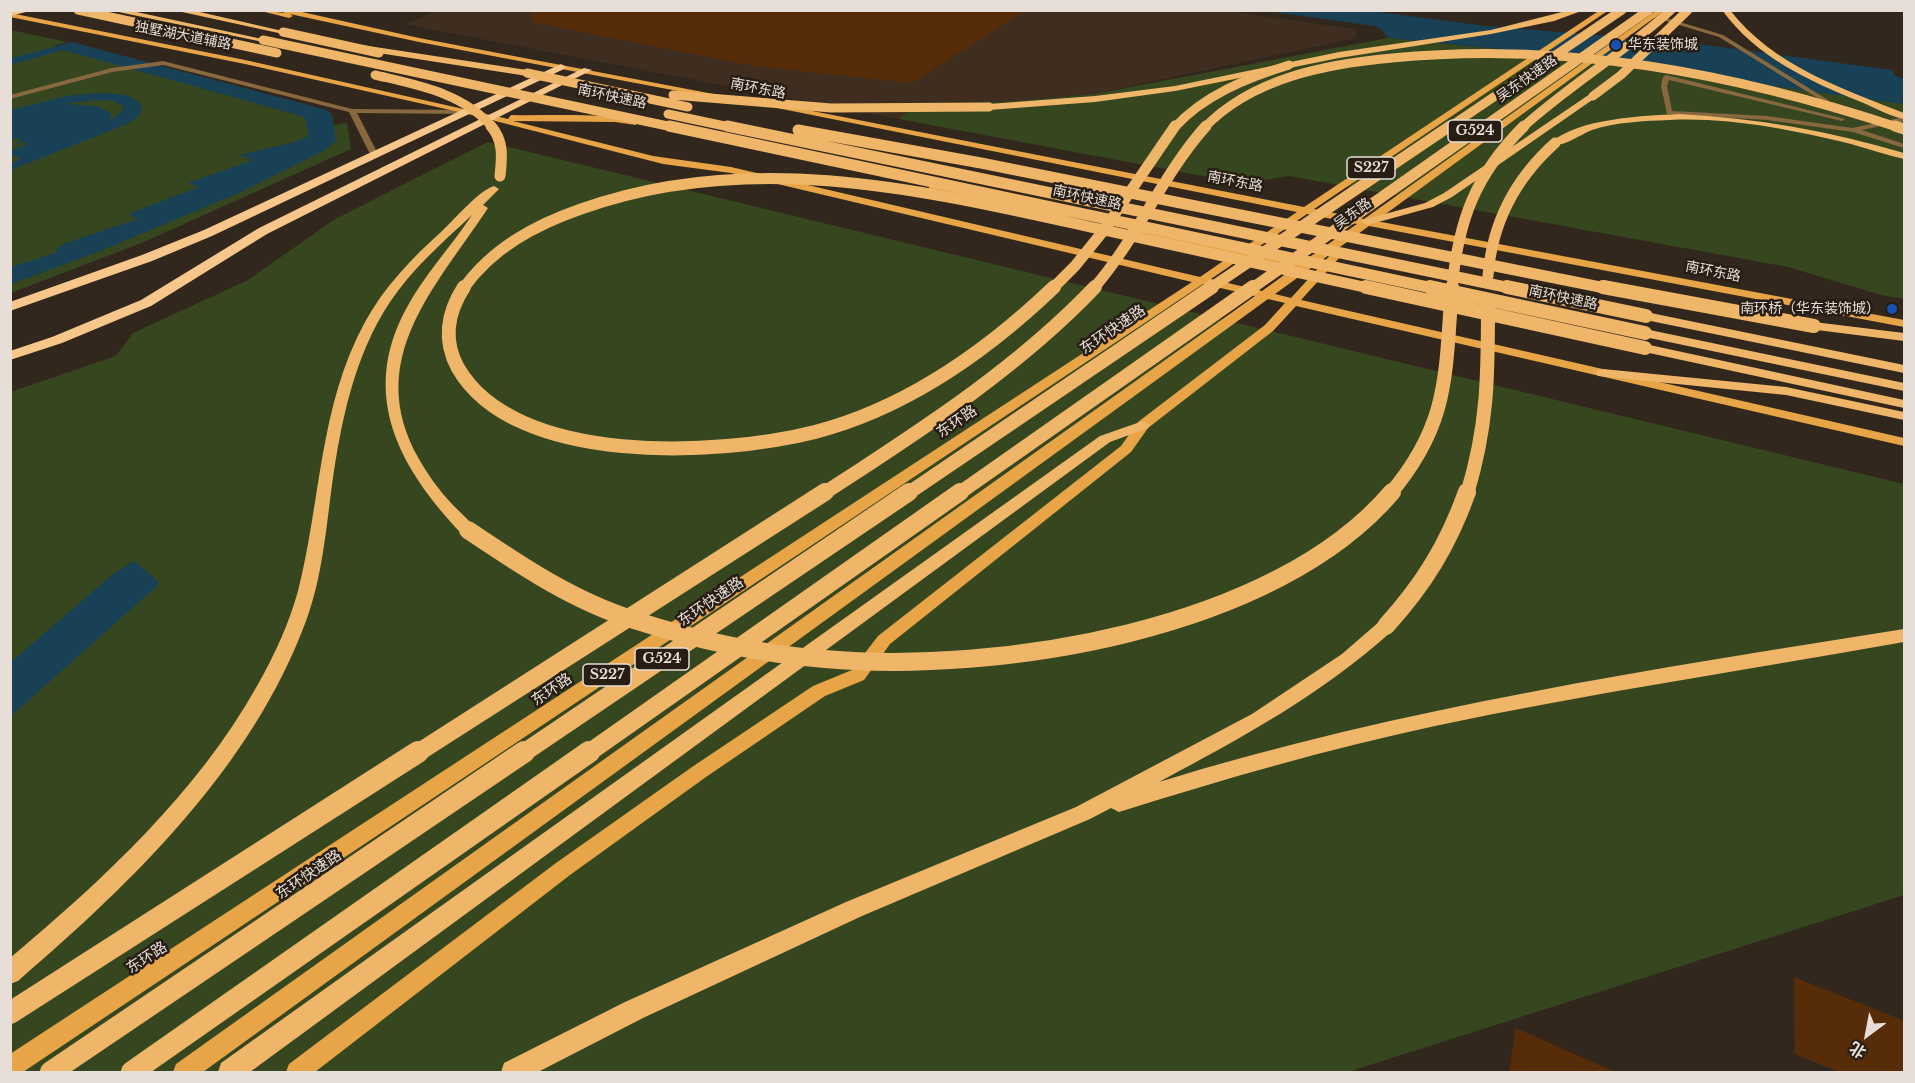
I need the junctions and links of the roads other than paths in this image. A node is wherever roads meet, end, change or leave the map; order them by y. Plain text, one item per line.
1 (78, 10) edge
2 (112, 10) edge
3 (177, 10) edge
4 (260, 10) edge
5 (281, 10) edge
6 (1580, 10) edge
7 (1606, 10) edge
8 (1622, 10) edge
9 (1632, 10) edge
10 (1662, 10) edge
11 (1671, 10) edge
12 (1688, 10) edge
13 (1726, 10) edge
14 (1652, 13) edge
15 (10, 14) edge
16 (26, 14) edge
17 (70, 17) dead end
18 (357, 28) junction
19 (350, 46) junction
20 (291, 57) dead end
21 (245, 62) junction
22 (1289, 65) junction
23 (561, 67) junction
24 (587, 70) junction
25 (367, 73) dead end
26 (527, 73) junction
27 (10, 97) edge
28 (352, 111) junction
29 (468, 112) junction
30 (491, 118) junction
31 (1905, 118) edge
32 (1842, 119) junction
33 (1905, 129) edge
34 (1852, 130) junction
35 (1905, 146) edge
36 (375, 156) junction
37 (1905, 156) edge
38 (494, 189) junction
39 (1307, 211) junction
40 (1367, 222) junction
41 (1274, 245) joint
42 (1242, 254) junction
43 (1303, 260) junction
44 (1202, 281) junction
45 (1267, 296) junction
46 (1294, 302) junction
47 (10, 306) edge
48 (1905, 324) edge
49 (1905, 337) edge
50 (10, 356) edge
51 (1905, 369) edge
52 (1603, 373) junction
53 (1905, 387) edge
54 (1905, 404) edge
55 (1905, 416) edge
56 (1143, 425) junction
57 (1905, 442) edge
58 (1905, 636) edge
59 (1083, 813) junction
60 (10, 973) edge
61 (10, 1013) edge
62 (10, 1068) edge
63 (51, 1072) edge
64 (132, 1072) edge
65 (184, 1072) edge
66 (230, 1072) edge
67 (297, 1072) edge
68 (513, 1072) edge

1 - 20 highway, bridge
2 - 53 highway, 南环快速路, bridge
3 - 19 highway, 南环快速路, bridge
4 - 18 main road
5 - 18 main road
6 - 22 highway
7 - 39 main road, 吴东路 / S227
8 - 41 highway, 吴东快速路 / G524, bridge
9 - 14 lane
10 - 14 main road, 吴东路 / S227
11 - 38 highway, bridge
12 - 40 highway, bridge
13 - 31 highway
14 - 32 lane
14 - 40 main road, 吴东路 / S227
14 - 43 highway, 吴东快速路 / G524, bridge
15 - 16 highway
16 - 21 main road, 独墅湖大道辅路
17 - 21 main road, 独墅湖大道辅路
18 - 23 main road
19 - 26 highway, bridge
19 - 51 highway, 南环快速路, bridge
21 - 29 main road, 独墅湖大道辅路
22 - 26 highway, bridge
22 - 54 highway, bridge
23 - 24 main road, 南环东路
23 - 29 highway
24 - 30 highway
24 - 39 main road, 南环东路
25 - 38 highway, bridge
26 - 49 highway, bridge
27 - 28 lane
28 - 29 lane
28 - 36 lane
29 - 30 main road
29 - 36 highway
30 - 42 main road
30 - 44 main road
30 - 50 highway
31 - 34 lane
32 - 34 lane
32 - 34 lane
33 - 61 highway, bridge
34 - 35 lane
36 - 47 highway
37 - 59 highway, bridge
38 - 60 highway
39 - 40 main road, 南环东路
39 - 42 main road, 吴东路 / S227
40 - 43 main road, 吴东路 / S227
40 - 46 main road
40 - 48 main road, 南环东路
41 - 63 highway, 东环快速路 / G524, bridge
42 - 43 main road
42 - 44 main road, 吴东路 / S227
43 - 45 main road, 吴东路 / S227
43 - 64 highway, G524, bridge
44 - 45 main road
44 - 62 main road, 东环路 / S227
45 - 46 main road
45 - 65 main road, S227
46 - 52 main road
46 - 56 main road
52 - 55 highway
52 - 57 main road
56 - 66 highway
56 - 67 main road
58 - 59 highway
59 - 68 highway

